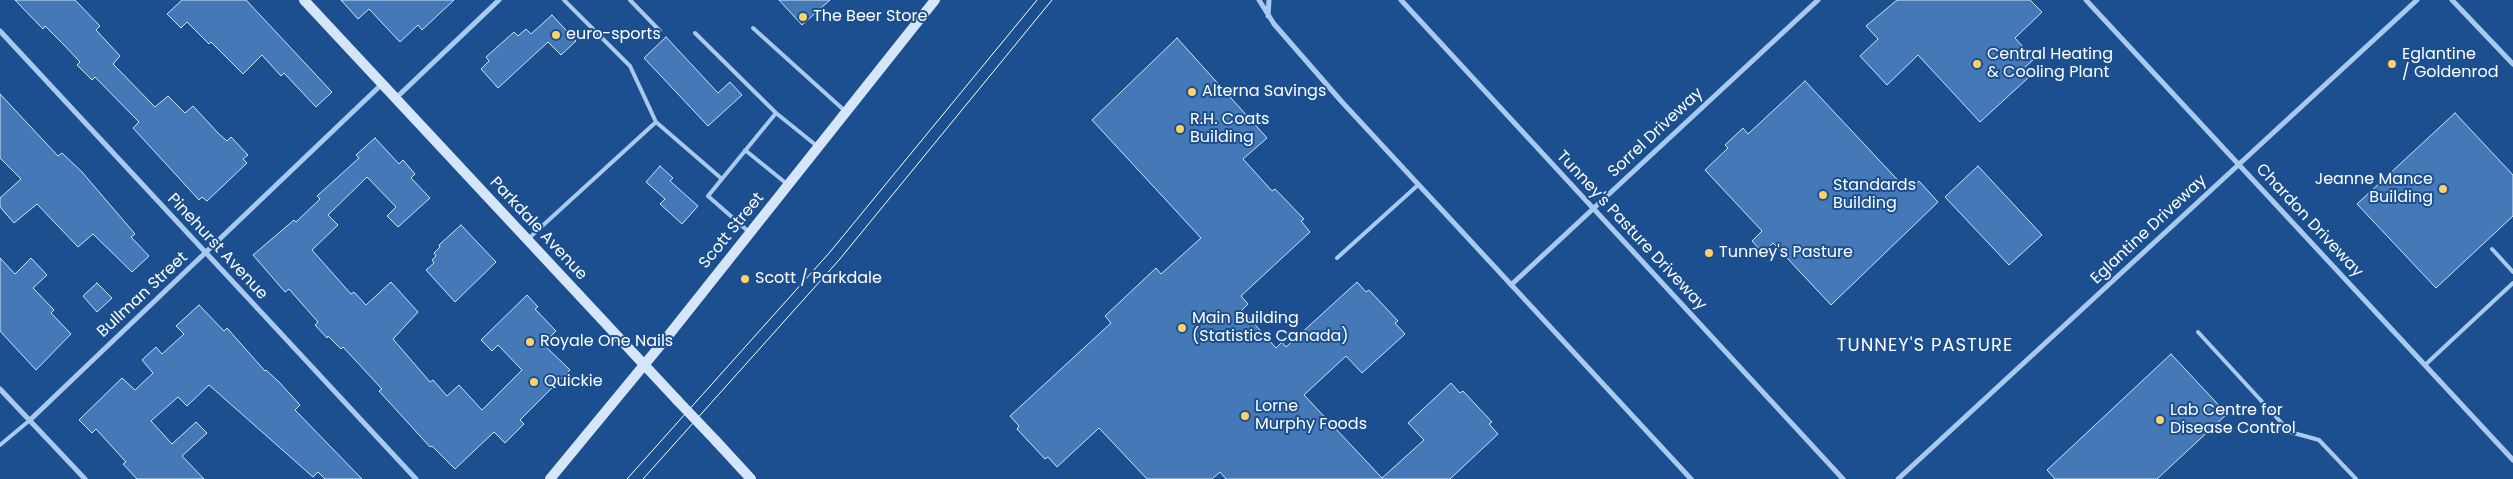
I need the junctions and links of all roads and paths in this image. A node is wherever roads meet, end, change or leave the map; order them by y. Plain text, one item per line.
1 (304, 0) edge
2 (499, 0) edge
3 (564, 0) edge
4 (630, 0) edge
5 (935, 0) edge
6 (1259, 0) edge
7 (1268, 0) edge
8 (1401, 0) edge
9 (1818, 0) edge
10 (2086, 0) edge
11 (2417, 0) edge
12 (2452, 0) edge
13 (1268, 16) junction
14 (754, 28) dead end
15 (0, 31) edge
16 (660, 31) dead end
17 (696, 33) dead end
18 (2513, 64) edge
19 (382, 84) junction
20 (396, 98) junction
21 (776, 112) junction
22 (847, 113) junction
23 (656, 122) junction
24 (819, 147) junction
25 (745, 150) junction
26 (2239, 164) junction
27 (722, 179) junction
28 (789, 185) junction
29 (1418, 185) junction
30 (1594, 208) junction
31 (750, 233) junction
32 (527, 239) junction
33 (2492, 249) dead end
34 (205, 253) junction
35 (1337, 258) dead end
36 (2513, 272) edge
37 (2513, 283) edge
38 (1511, 285) junction
39 (2198, 332) dead end
40 (644, 365) junction
41 (2424, 365) junction
42 (0, 389) edge
43 (30, 420) junction
44 (0, 445) edge
45 (2513, 460) edge
46 (85, 479) edge
47 (416, 479) edge
48 (550, 479) edge
49 (751, 479) edge
50 (1692, 479) edge
51 (1843, 479) edge
52 (1898, 479) edge
53 (2356, 479) edge

1 - 19 main road, Parkdale Avenue
2 - 20 street
3 - 23 lane
4 - 16 lane
5 - 22 main road, Scott Street
6 - 13 street
7 - 13 street
8 - 30 street, Tunney's Pasture Driveway
9 - 30 street, Sorrel Driveway
10 - 26 street, Chardon Driveway
11 - 26 street, Eglantine Driveway
12 - 18 street
13 - 29 street
14 - 22 lane
15 - 34 street, Pinehurst Avenue
17 - 21 lane
19 - 20 main road, Parkdale Avenue
19 - 34 street, Bullman Street
20 - 32 main road, Parkdale Avenue
21 - 24 lane
21 - 25 lane
22 - 24 main road, Scott Street
23 - 27 lane
23 - 32 lane
24 - 28 main road, Scott Street
25 - 27 lane
25 - 28 lane
26 - 41 street, Chardon Driveway
26 - 52 street, Eglantine Driveway
27 - 31 lane
28 - 31 main road, Scott Street
29 - 35 lane
29 - 38 street
30 - 38 street, Sorrel Driveway
30 - 51 street, Tunney's Pasture Driveway
31 - 40 main road, Scott Street
32 - 40 main road, Parkdale Avenue
33 - 36 lane
34 - 43 street, Bullman Street
34 - 47 street, Pinehurst Avenue
37 - 41 lane
38 - 50 street
39 - 53 lane
40 - 48 main road, Scott Street
40 - 49 main road, Parkdale Avenue, bridge
41 - 45 street, Chardon Driveway
42 - 43 street
43 - 44 lane
43 - 46 street

